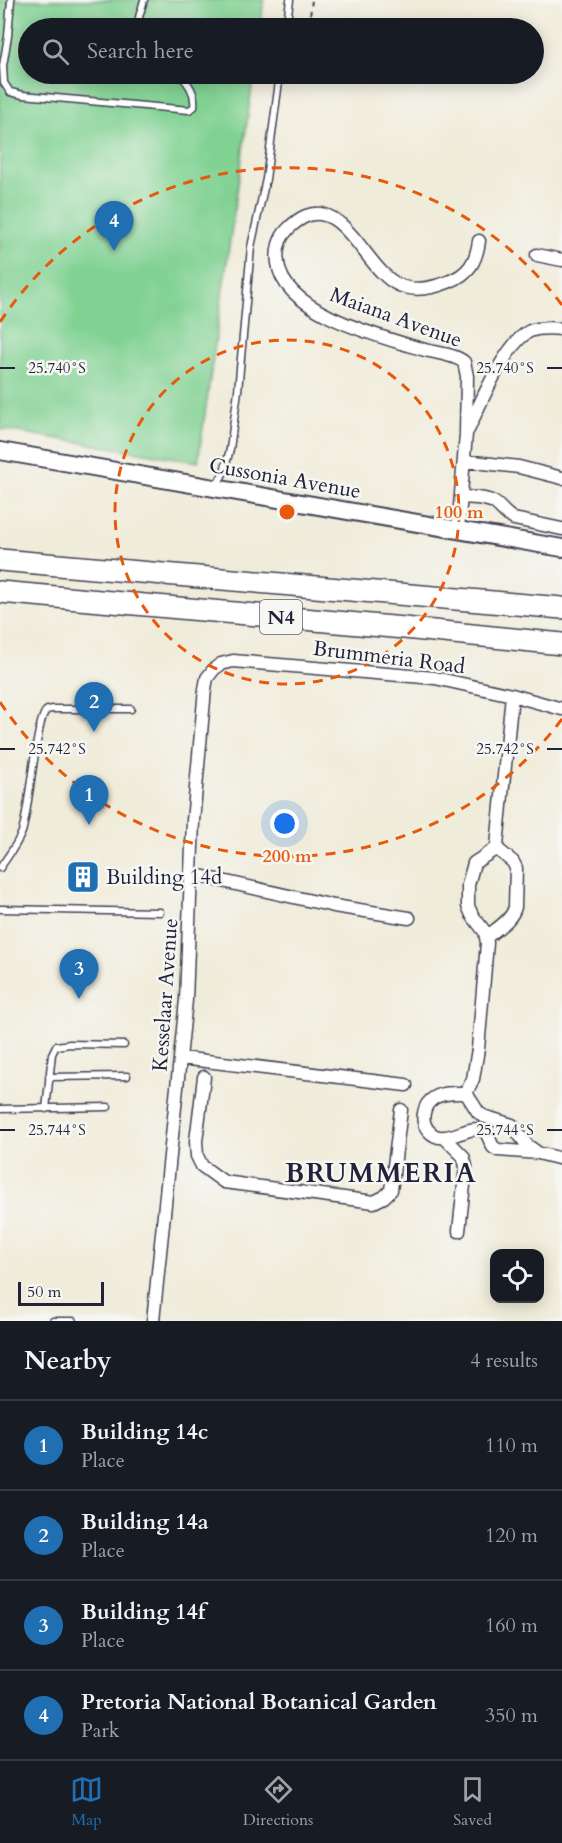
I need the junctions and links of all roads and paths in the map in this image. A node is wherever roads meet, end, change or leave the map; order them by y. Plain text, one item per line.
1 (10, 0) edge
2 (144, 0) edge
3 (290, 0) edge
4 (312, 0) edge
5 (140, 18) edge
6 (287, 18) edge
7 (308, 18) edge
8 (2, 66) edge
9 (188, 84) edge
10 (279, 84) edge
11 (479, 242) dead end
12 (537, 255) dead end
13 (562, 260) edge
14 (562, 329) edge
15 (466, 434) junction
16 (0, 451) edge
17 (465, 461) junction
18 (562, 478) edge
19 (215, 489) junction
20 (461, 497) junction
21 (458, 530) junction
22 (562, 530) edge
23 (562, 548) edge
24 (0, 560) edge
25 (0, 592) edge
26 (562, 608) edge
27 (562, 644) edge
28 (211, 672) joint
29 (512, 695) junction
30 (130, 709) dead end
31 (562, 709) edge
32 (496, 848) junction
33 (0, 868) edge
34 (191, 874) junction
35 (0, 909) edge
36 (160, 912) dead end
37 (409, 918) dead end
38 (487, 937) junction
39 (124, 1045) dead end
40 (182, 1058) junction
41 (127, 1076) dead end
42 (49, 1077) junction
43 (204, 1077) dead end
44 (406, 1085) dead end
45 (466, 1093) junction
46 (108, 1107) dead end
47 (0, 1109) edge
48 (46, 1109) junction
49 (401, 1110) dead end
50 (502, 1122) junction
51 (489, 1136) junction
52 (173, 1138) junction
53 (445, 1138) junction
54 (196, 1141) junction
55 (538, 1153) junction
56 (562, 1159) edge
57 (459, 1232) dead end
58 (156, 1320) edge
59 (53, 1321) edge
60 (73, 1321) edge

1 - 8 lane
2 - 5 lane
3 - 6 lane
4 - 7 path
8 - 9 lane
10 - 19 lane
11 - 15 street, Maiana Avenue
12 - 13 street
14 - 15 street
15 - 17 street, Maiana Avenue
16 - 19 main road, Cussonia Avenue
17 - 18 street
17 - 20 street, Maiana Avenue
19 - 21 main road, Cussonia Avenue
20 - 21 street, Maiana Avenue
20 - 22 street
21 - 23 main road, Cussonia Avenue
24 - 26 highway, N4
25 - 27 highway, N4
28 - 29 street, Brummeria Road
28 - 34 street, Kesselaar Avenue
29 - 31 street, Brummeria Road
29 - 32 street
30 - 33 lane
32 - 38 street
32 - 38 street
34 - 37 street
34 - 40 street, Kesselaar Avenue
35 - 36 lane
38 - 45 street
39 - 42 lane
40 - 44 street
40 - 52 street, Kesselaar Avenue
41 - 42 lane
42 - 48 lane
43 - 54 street
45 - 50 street
45 - 53 street
46 - 48 lane
47 - 48 lane
49 - 54 street
50 - 51 street
50 - 55 street
51 - 53 street
51 - 55 street
52 - 54 street
52 - 58 street, Kesselaar Avenue
53 - 57 street
55 - 56 street
59 - 60 lane

